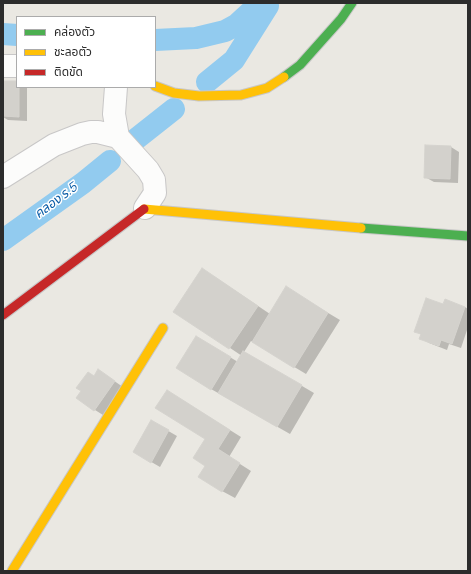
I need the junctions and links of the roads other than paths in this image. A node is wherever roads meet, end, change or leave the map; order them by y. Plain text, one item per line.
1 (352, 3) edge
2 (3, 66) edge
3 (16, 66) edge
4 (156, 86) edge
5 (116, 88) edge
6 (118, 137) junction
7 (3, 177) edge
8 (145, 208) junction
9 (468, 236) edge
10 (3, 315) edge
11 (163, 328) dead end
12 (3, 565) edge
13 (12, 571) edge

1 - 4 street
2 - 3 street
5 - 6 street
6 - 7 street
6 - 8 street
8 - 9 street
8 - 10 street
11 - 13 street
12 - 13 street

